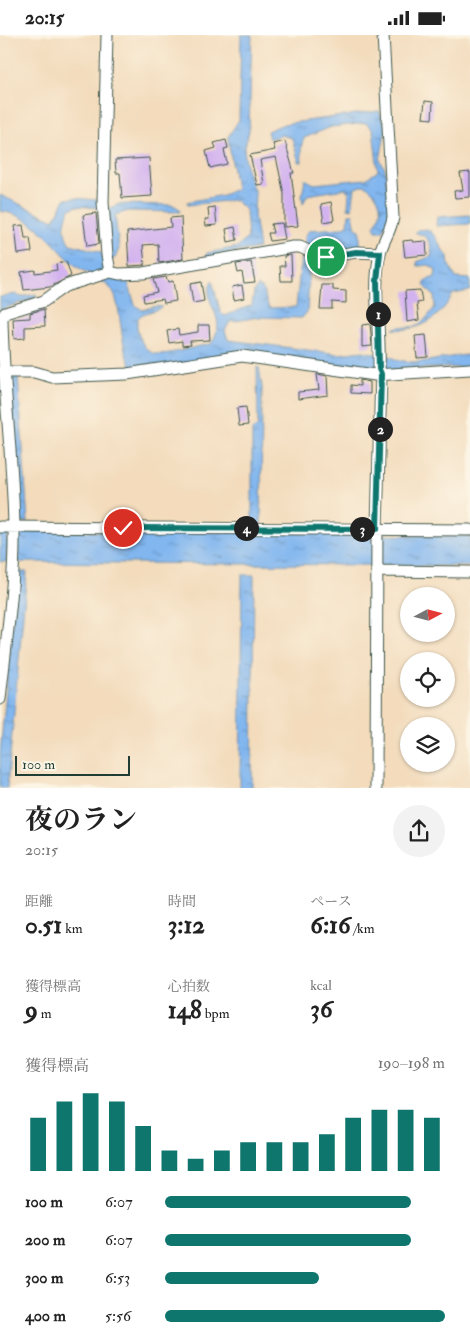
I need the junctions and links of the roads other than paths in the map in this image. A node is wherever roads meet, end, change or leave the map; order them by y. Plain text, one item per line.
1 (106, 35) edge
2 (383, 35) edge
3 (380, 253) junction
4 (110, 272) junction
5 (380, 367) junction
6 (470, 369) edge
7 (2, 372) edge
8 (0, 527) edge
9 (14, 527) junction
10 (377, 529) junction
11 (470, 530) edge
12 (377, 571) junction
13 (470, 572) edge
14 (0, 699) edge
15 (376, 788) edge

1 - 4 street
2 - 3 street
3 - 4 street
3 - 5 street
4 - 7 street
5 - 6 street
5 - 7 street
5 - 10 street
7 - 9 street
8 - 9 street
9 - 10 street
9 - 14 street
10 - 11 street
10 - 12 street
12 - 13 street
12 - 15 street

